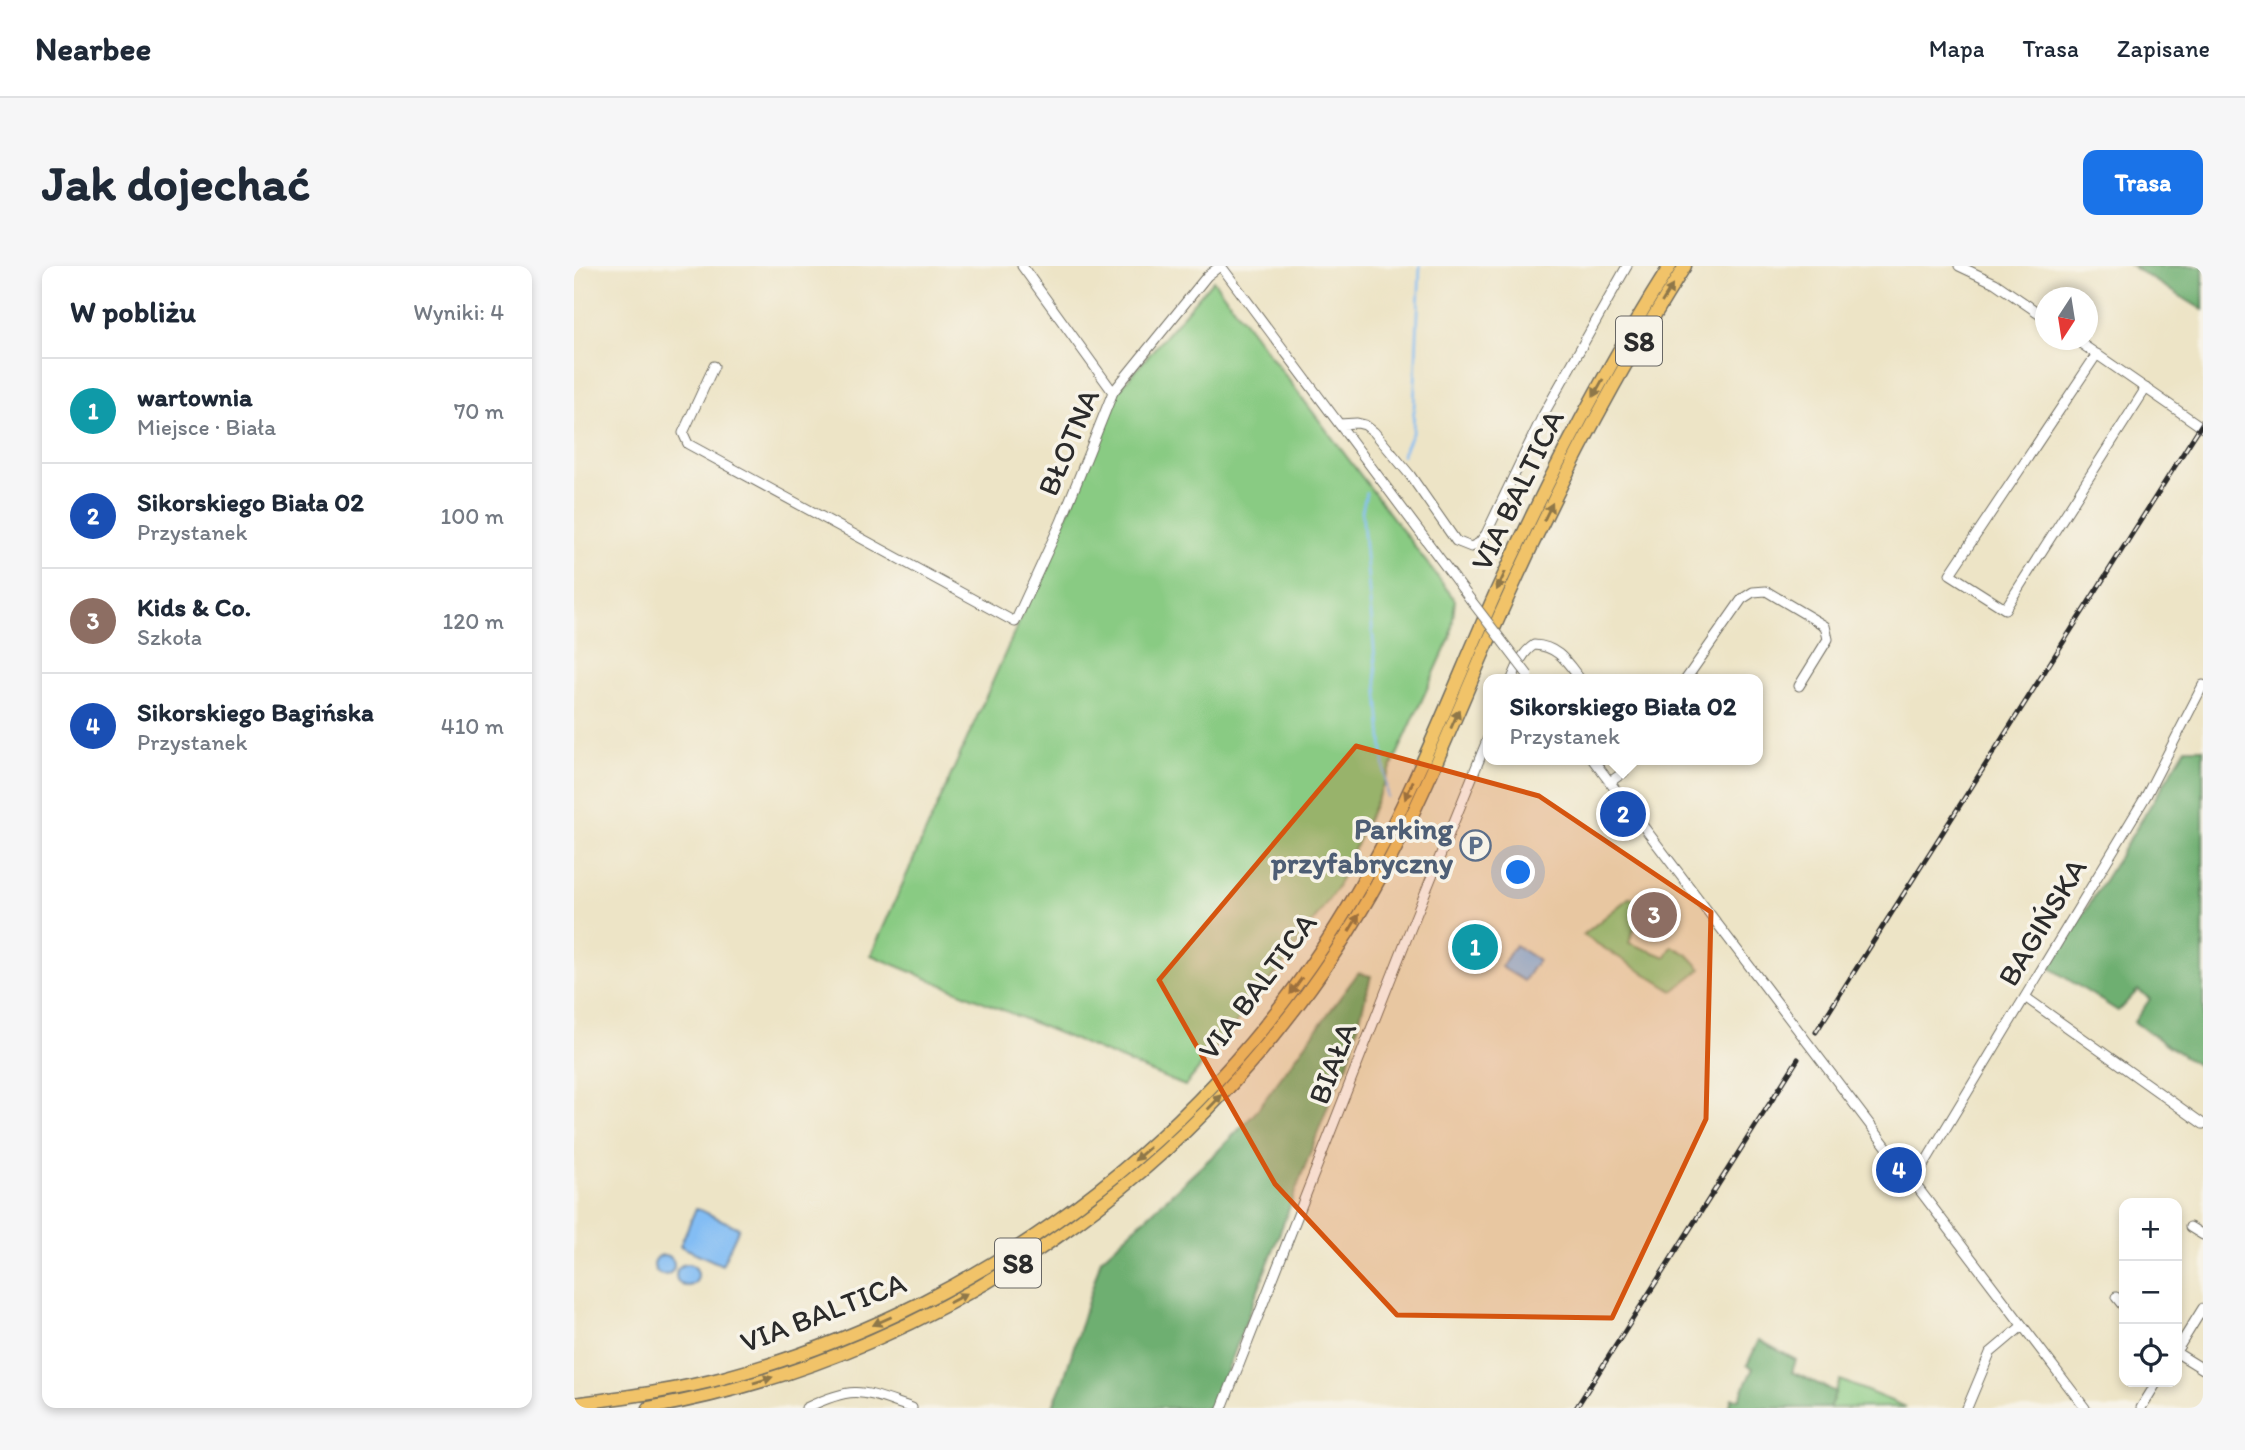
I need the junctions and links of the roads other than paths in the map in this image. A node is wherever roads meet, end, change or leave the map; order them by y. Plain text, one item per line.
1 (1022, 266) edge
2 (1220, 266) edge
3 (1628, 266) edge
4 (1670, 266) edge
5 (1685, 266) edge
6 (1959, 266) edge
7 (2035, 310) edge
8 (2090, 350) edge
9 (2096, 354) junction
10 (714, 366) dead end
11 (2146, 388) junction
12 (1113, 391) junction
13 (1339, 424) junction
14 (2203, 428) edge
15 (1514, 674) edge
16 (1527, 674) edge
17 (1576, 674) edge
18 (1690, 674) edge
19 (2203, 685) edge
20 (1799, 687) dead end
21 (1483, 750) edge
22 (1597, 765) edge
23 (1626, 765) edge
24 (1610, 782) junction
25 (2025, 997) junction
26 (2203, 1124) edge
27 (1914, 1181) junction
28 (2190, 1227) dead end
29 (2203, 1235) edge
30 (2116, 1297) dead end
31 (2119, 1301) edge
32 (2203, 1308) edge
33 (2022, 1326) junction
34 (2182, 1343) edge
35 (2182, 1354) edge
36 (2203, 1369) edge
37 (2154, 1387) edge
38 (574, 1404) edge
39 (649, 1408) edge
40 (806, 1408) edge
41 (912, 1408) edge
42 (1222, 1408) edge
43 (1967, 1408) edge
44 (2085, 1408) edge
45 (2141, 1408) edge

1 - 12 street
2 - 12 street, BŁOTNA
2 - 13 street
3 - 13 street
4 -> 38 highway, VIA BALTICA / S8
39 -> 5 highway, VIA BALTICA / S8
6 - 7 street
8 - 9 street
9 - 11 street
9 - 11 street
10 - 12 street, BŁOTNA
11 - 14 street
13 - 16 street, bridge
15 - 17 street
18 - 20 street
19 - 25 street, BAGIŃSKA
21 - 42 street, BIAŁA
22 - 24 street
23 - 24 street
24 - 27 street
25 - 26 street
25 - 27 street, BAGIŃSKA
27 - 33 street
28 - 29 street
30 - 31 street
32 - 34 street
33 - 43 street
33 - 44 street
35 - 36 street
37 - 45 street
40 - 41 street

